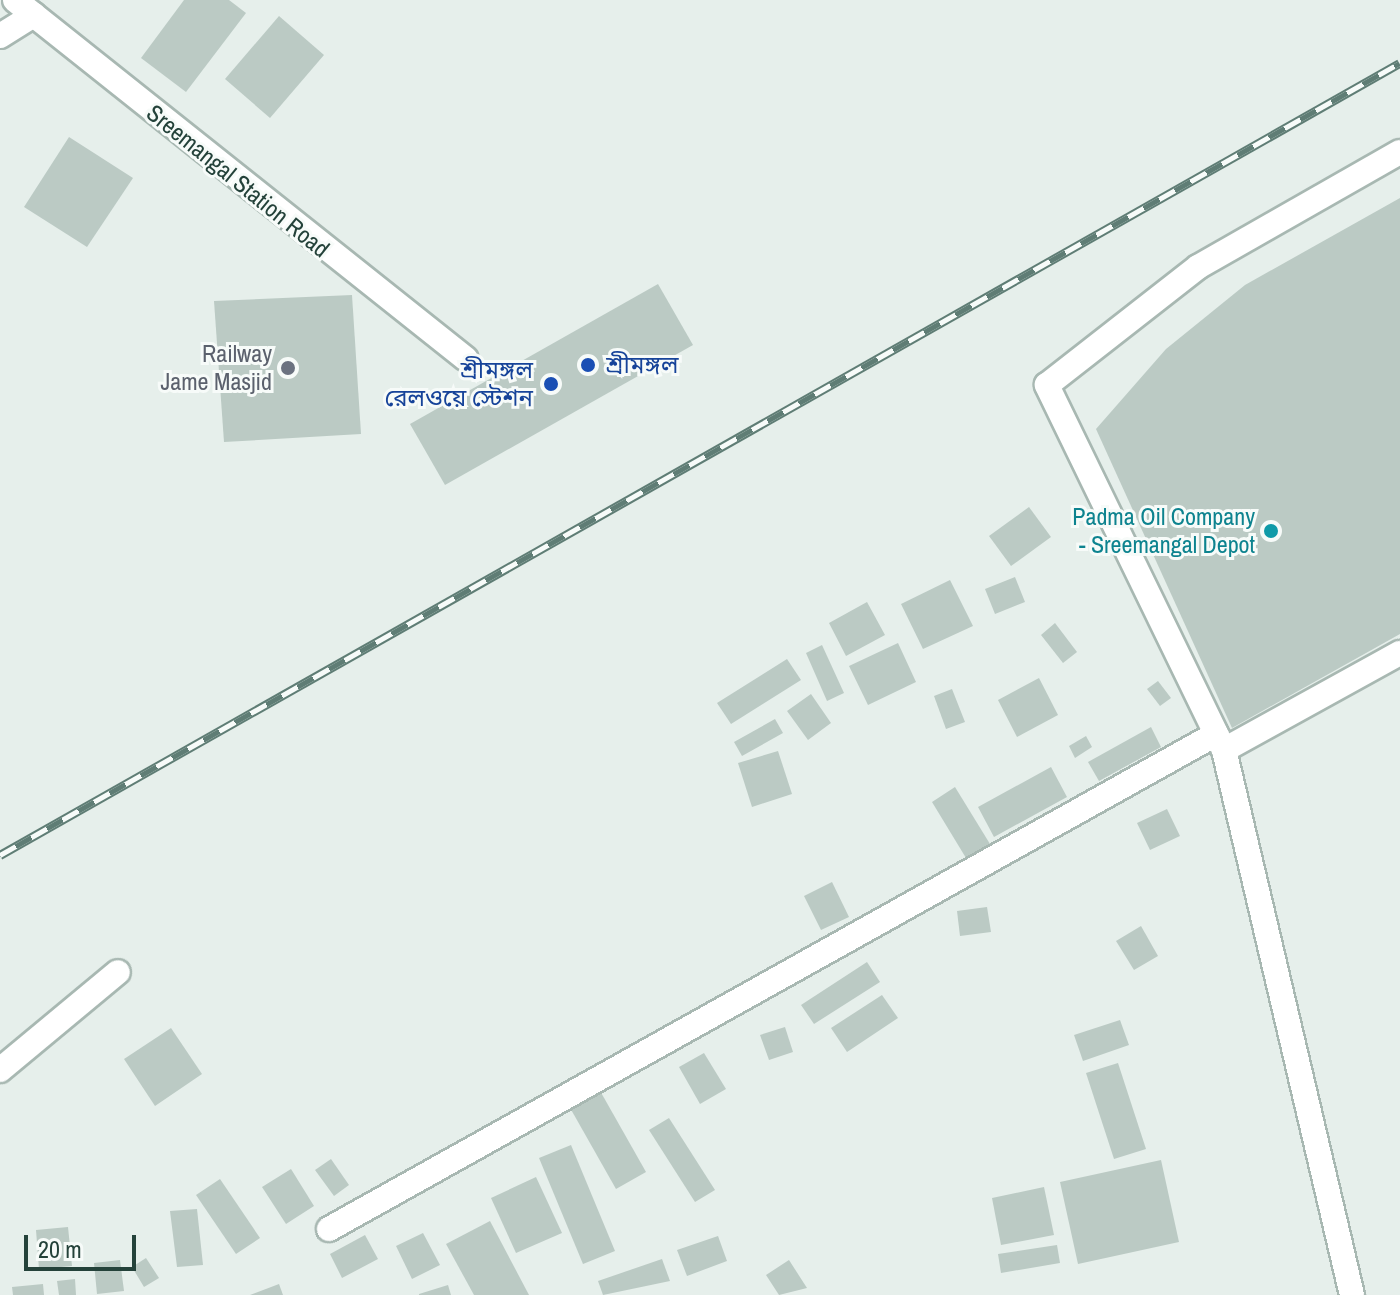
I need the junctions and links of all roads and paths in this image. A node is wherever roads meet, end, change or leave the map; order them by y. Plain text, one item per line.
1 (24, 8) edge
2 (0, 36) edge
3 (1400, 152) edge
4 (466, 359) dead end
5 (1400, 653) edge
6 (1220, 742) junction
7 (118, 972) dead end
8 (0, 1070) edge
9 (329, 1229) dead end
10 (1352, 1295) edge

1 - 2 street
1 - 4 street, Sreemangal Station Road
3 - 6 street
5 - 6 street
6 - 9 street
6 - 10 street
7 - 8 street

